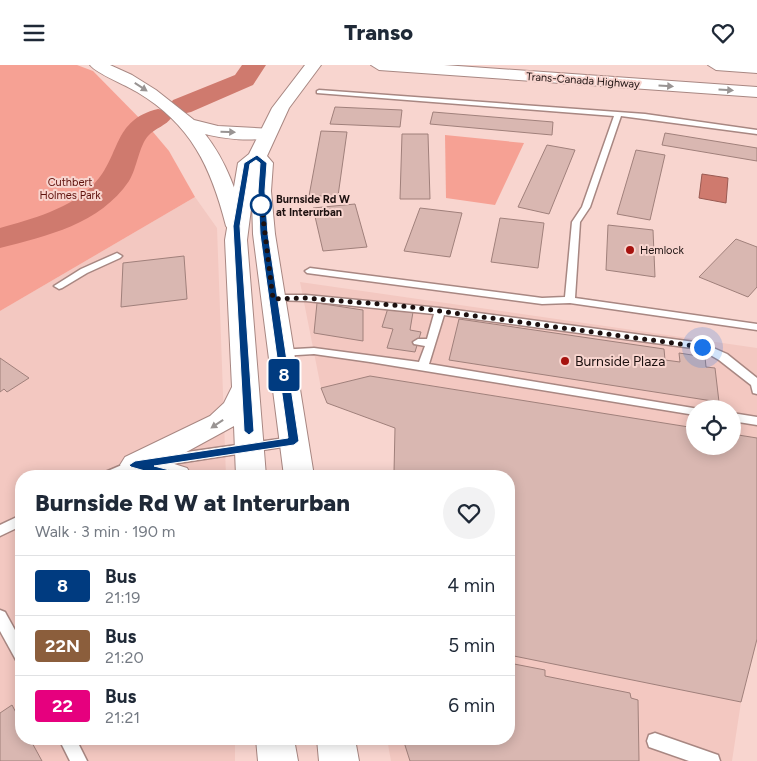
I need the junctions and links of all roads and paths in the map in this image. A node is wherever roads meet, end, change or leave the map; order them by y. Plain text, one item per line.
1 (98, 65) edge
2 (313, 65) edge
3 (379, 65) edge
4 (716, 65) edge
5 (757, 68) edge
6 (319, 92) dead end
7 (757, 92) edge
8 (618, 114) junction
9 (191, 125) junction
10 (266, 133) junction
11 (757, 133) edge
12 (257, 157) junction
13 (236, 226) junction
14 (116, 256) dead end
15 (310, 271) dead end
16 (59, 286) dead end
17 (273, 299) junction
18 (570, 300) junction
19 (440, 311) junction
20 (757, 327) edge
21 (418, 342) dead end
22 (430, 343) junction
23 (281, 352) junction
24 (423, 366) junction
25 (246, 386) junction
26 (757, 390) edge
27 (686, 410) edge
28 (741, 418) edge
29 (757, 421) edge
30 (294, 441) junction
31 (250, 447) junction
32 (135, 465) junction
33 (122, 470) edge
34 (154, 470) edge
35 (252, 470) edge
36 (298, 470) edge
37 (15, 523) edge
38 (0, 531) edge
39 (0, 617) edge
40 (15, 644) edge
41 (655, 741) dead end
42 (70, 745) edge
43 (276, 745) edge
44 (337, 745) edge
45 (79, 761) edge
46 (278, 761) edge
47 (339, 761) edge
48 (712, 761) edge

1 -> 9 main road
2 - 10 main road
3 -> 7 main road, Trans-Canada Highway
4 - 5 main road
6 - 8 lane
8 - 11 lane
8 - 18 lane
9 -> 10 main road
9 - 13 main road
10 - 12 main road
12 - 13 main road
12 - 17 main road
13 - 25 main road
14 - 16 lane
15 - 18 lane
17 - 19 lane
17 - 23 main road
18 - 20 lane
19 - 22 lane
19 - 26 lane
21 - 22 lane
22 - 24 lane
23 - 24 lane
23 - 30 main road
24 - 27 lane
25 - 31 main road
25 -> 32 main road
28 - 29 lane
30 - 31 lane
30 - 36 main road
31 - 32 lane
31 - 35 main road
32 - 33 lane
32 - 34 main road
37 - 38 lane
39 - 40 lane
41 - 48 lane
42 - 45 lane
43 - 46 main road
44 - 47 main road

